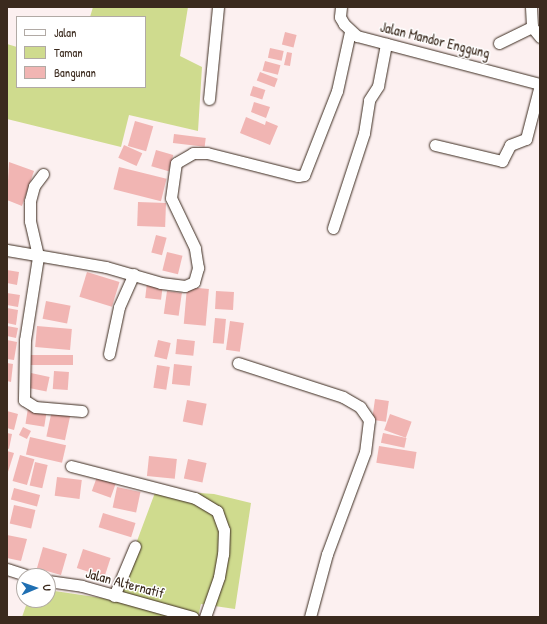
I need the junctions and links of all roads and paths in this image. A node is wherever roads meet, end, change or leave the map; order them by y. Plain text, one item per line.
1 (218, 7) edge
2 (341, 7) edge
3 (531, 7) edge
4 (532, 27) junction
5 (350, 32) junction
6 (540, 37) edge
7 (499, 43) dead end
8 (386, 44) junction
9 (540, 85) edge
10 (209, 99) dead end
11 (537, 108) edge
12 (435, 145) dead end
13 (43, 174) dead end
14 (333, 228) dead end
15 (7, 250) edge
16 (38, 257) junction
17 (134, 274) junction
18 (108, 354) dead end
19 (238, 363) dead end
20 (82, 411) dead end
21 (71, 466) dead end
22 (135, 546) dead end
23 (56, 582) edge
24 (114, 596) junction
25 (193, 617) edge
26 (205, 617) edge
27 (310, 617) edge

1 - 10 street
2 - 5 street
3 - 4 street
4 - 6 street
4 - 7 street
5 - 8 street, Jalan Mandor Enggung
5 - 17 street
8 - 9 street, Jalan Mandor Enggung
8 - 14 street
9 - 11 street
11 - 12 street
13 - 16 street
15 - 16 street
16 - 17 street
16 - 20 street
17 - 18 street
19 - 27 street
21 - 26 street
22 - 24 street
23 - 24 street, Jalan Alternatif
24 - 25 street, Jalan Alternatif

